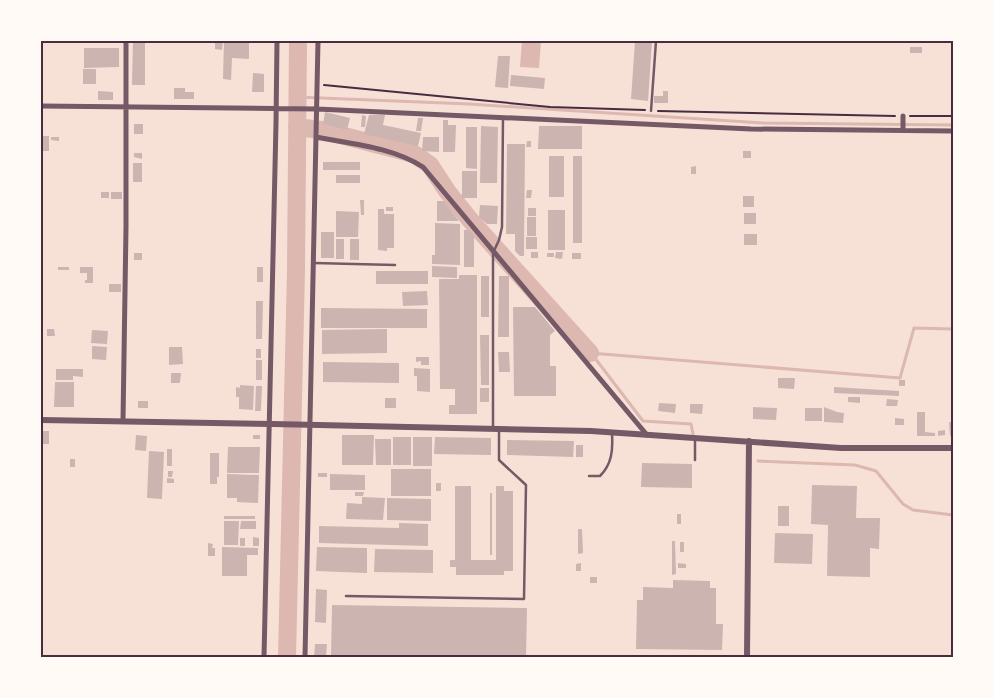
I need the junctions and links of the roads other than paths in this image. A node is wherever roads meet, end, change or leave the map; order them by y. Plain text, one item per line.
1 (126, 41) edge
2 (276, 41) edge
3 (318, 41) edge
4 (656, 41) edge
5 (41, 106) edge
6 (126, 106) junction
7 (277, 108) junction
8 (317, 109) junction
9 (651, 110) road end
10 (904, 116) road end
11 (503, 117) junction
12 (903, 130) junction
13 (953, 131) edge
14 (316, 136) junction
15 (494, 252) junction
16 (313, 263) junction
17 (395, 265) dead end
18 (41, 420) edge
19 (123, 421) junction
20 (271, 424) junction
21 (307, 424) junction
22 (496, 429) junction
23 (612, 433) junction
24 (648, 435) junction
25 (695, 438) junction
26 (749, 441) junction
27 (953, 448) edge
28 (695, 460) dead end
29 (589, 476) dead end
30 (346, 596) dead end
31 (264, 657) edge
32 (305, 657) edge
33 (747, 657) edge

1 - 6 street
2 - 7 street
3 - 8 street
4 - 9 lane
5 - 6 street
6 - 7 street
6 - 19 street
7 - 8 street
7 - 20 street
8 - 11 street
8 - 14 street
10 - 12 street
11 - 12 street
11 - 15 lane
12 - 13 street
14 - 15 street
14 - 16 street
15 - 22 lane
15 - 24 street
16 - 17 lane
16 - 21 street
18 - 19 street
19 - 20 street
20 - 21 street
20 - 31 street
21 - 22 street
21 - 32 street
22 - 23 street
22 - 30 lane
23 - 24 street
23 - 29 lane
24 - 25 street
25 - 26 street
25 - 28 lane
26 - 27 street
26 - 33 street

